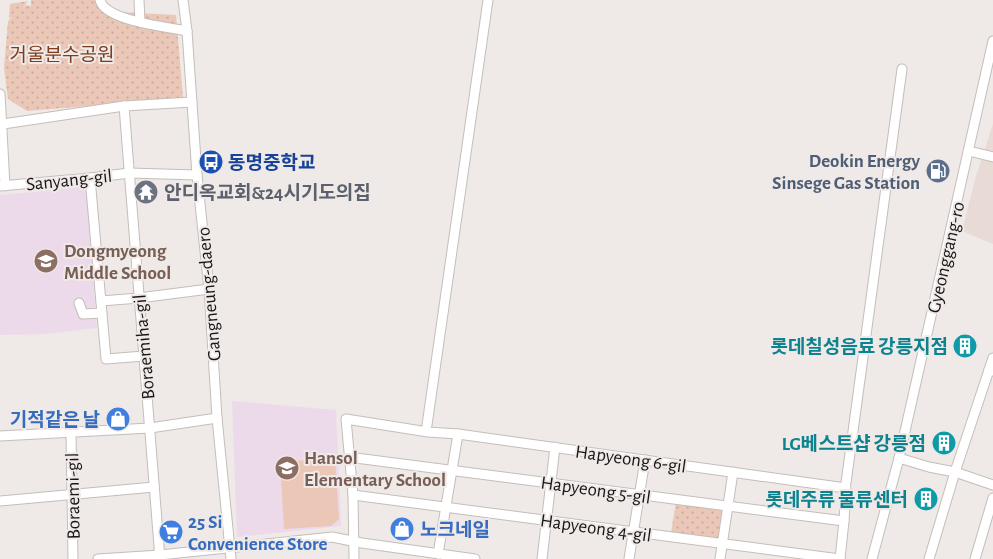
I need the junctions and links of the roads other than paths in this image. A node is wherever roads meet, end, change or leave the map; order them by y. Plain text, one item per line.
1 (100, 0) edge
2 (139, 0) edge
3 (183, 0) edge
4 (488, 0) edge
5 (140, 22) junction
6 (187, 31) junction
7 (993, 42) edge
8 (902, 68) dead end
9 (0, 94) edge
10 (192, 102) junction
11 (124, 106) junction
12 (3, 124) junction
13 (969, 151) junction
14 (993, 157) edge
15 (129, 173) junction
16 (197, 175) junction
17 (90, 178) junction
18 (3, 186) edge
19 (209, 289) junction
20 (139, 298) junction
21 (101, 301) junction
22 (79, 302) dead end
23 (102, 313) junction
24 (144, 356) junction
25 (993, 358) edge
26 (991, 371) edge
27 (217, 418) junction
28 (427, 425) dead end
29 (150, 428) junction
30 (71, 432) junction
31 (458, 434) junction
32 (0, 436) edge
33 (555, 447) junction
34 (348, 457) junction
35 (899, 458) junction
36 (645, 460) junction
37 (454, 470) junction
38 (733, 472) junction
39 (955, 472) junction
40 (551, 483) junction
41 (846, 483) dead end
42 (993, 485) edge
43 (154, 487) junction
44 (639, 494) junction
45 (72, 495) junction
46 (353, 495) junction
47 (993, 498) edge
48 (0, 501) edge
49 (728, 506) junction
50 (447, 507) junction
51 (546, 520) junction
52 (844, 522) junction
53 (632, 531) junction
54 (352, 541) junction
55 (722, 543) junction
56 (230, 547) junction
57 (438, 554) junction
58 (160, 557) edge
59 (875, 558) edge
60 (73, 559) edge
61 (98, 559) edge
62 (231, 559) edge
63 (354, 559) edge
64 (475, 559) edge
65 (542, 559) edge
66 (629, 559) edge
67 (720, 559) edge
68 (840, 559) edge
69 (929, 559) edge
70 (975, 559) edge

1 - 5 street
2 - 5 street
3 - 6 street, Gangneung-daero
4 - 28 street
5 - 6 street
6 - 10 street, Gangneung-daero
7 - 13 street, Gyeonggang-ro
8 - 41 street
9 - 12 street
10 - 11 street
10 - 16 street, Gangneung-daero
11 - 12 street
11 - 15 street, Boraemiha-gil
12 - 18 street
13 - 14 street
13 - 35 street, Gyeonggang-ro
15 - 16 street, Sanyang-gil
15 - 17 street, Sanyang-gil
15 - 20 street, Boraemiha-gil
16 - 19 street, Gangneung-daero
17 - 18 street, Sanyang-gil
17 - 21 street
19 - 20 street
19 - 27 street, Gangneung-daero
20 - 21 street
20 - 24 street, Boraemiha-gil
21 - 23 street
22 - 23 street
23 - 24 street
24 - 29 street, Boraemiha-gil
25 - 26 street
26 - 39 street
27 - 29 street
27 - 56 street, Gangneung-daero
29 - 30 street
29 - 43 street, Boraemiha-gil
30 - 32 street
30 - 45 street, Boraemi-gil
31 - 33 street, Hapyeong 6-gil
31 - 34 street, Hapyeong 6-gil
31 - 37 street
33 - 36 street, Hapyeong 6-gil
33 - 40 street
34 - 37 street, Hapyeong 5-gil
34 - 46 street
35 - 39 street
35 - 59 street, Gyeonggang-ro
36 - 38 street, Hapyeong 6-gil
36 - 44 street
37 - 40 street, Hapyeong 5-gil
37 - 50 street
38 - 49 street
38 - 52 street, Hapyeong 6-gil
39 - 42 street
39 - 69 street
40 - 44 street, Hapyeong 5-gil
40 - 51 street
43 - 45 street
43 - 58 street, Boraemiha-gil
44 - 49 street, Hapyeong 5-gil
44 - 53 street
45 - 48 street
45 - 60 street, Boraemi-gil
46 - 50 street, Hapyeong 4-gil
46 - 54 street
47 - 70 street
49 - 52 street, Hapyeong 5-gil
49 - 55 street
50 - 51 street, Hapyeong 4-gil
50 - 57 street
51 - 53 street, Hapyeong 4-gil
51 - 65 street
52 - 68 street, Hapyeong 6-gil
53 - 55 street, Hapyeong 4-gil
53 - 66 street
54 - 56 street
54 - 57 street
54 - 63 street
55 - 67 street
55 - 68 street, Hapyeong 4-gil
56 - 58 street
56 - 62 street, Gangneung-daero
57 - 64 street
58 - 61 street

